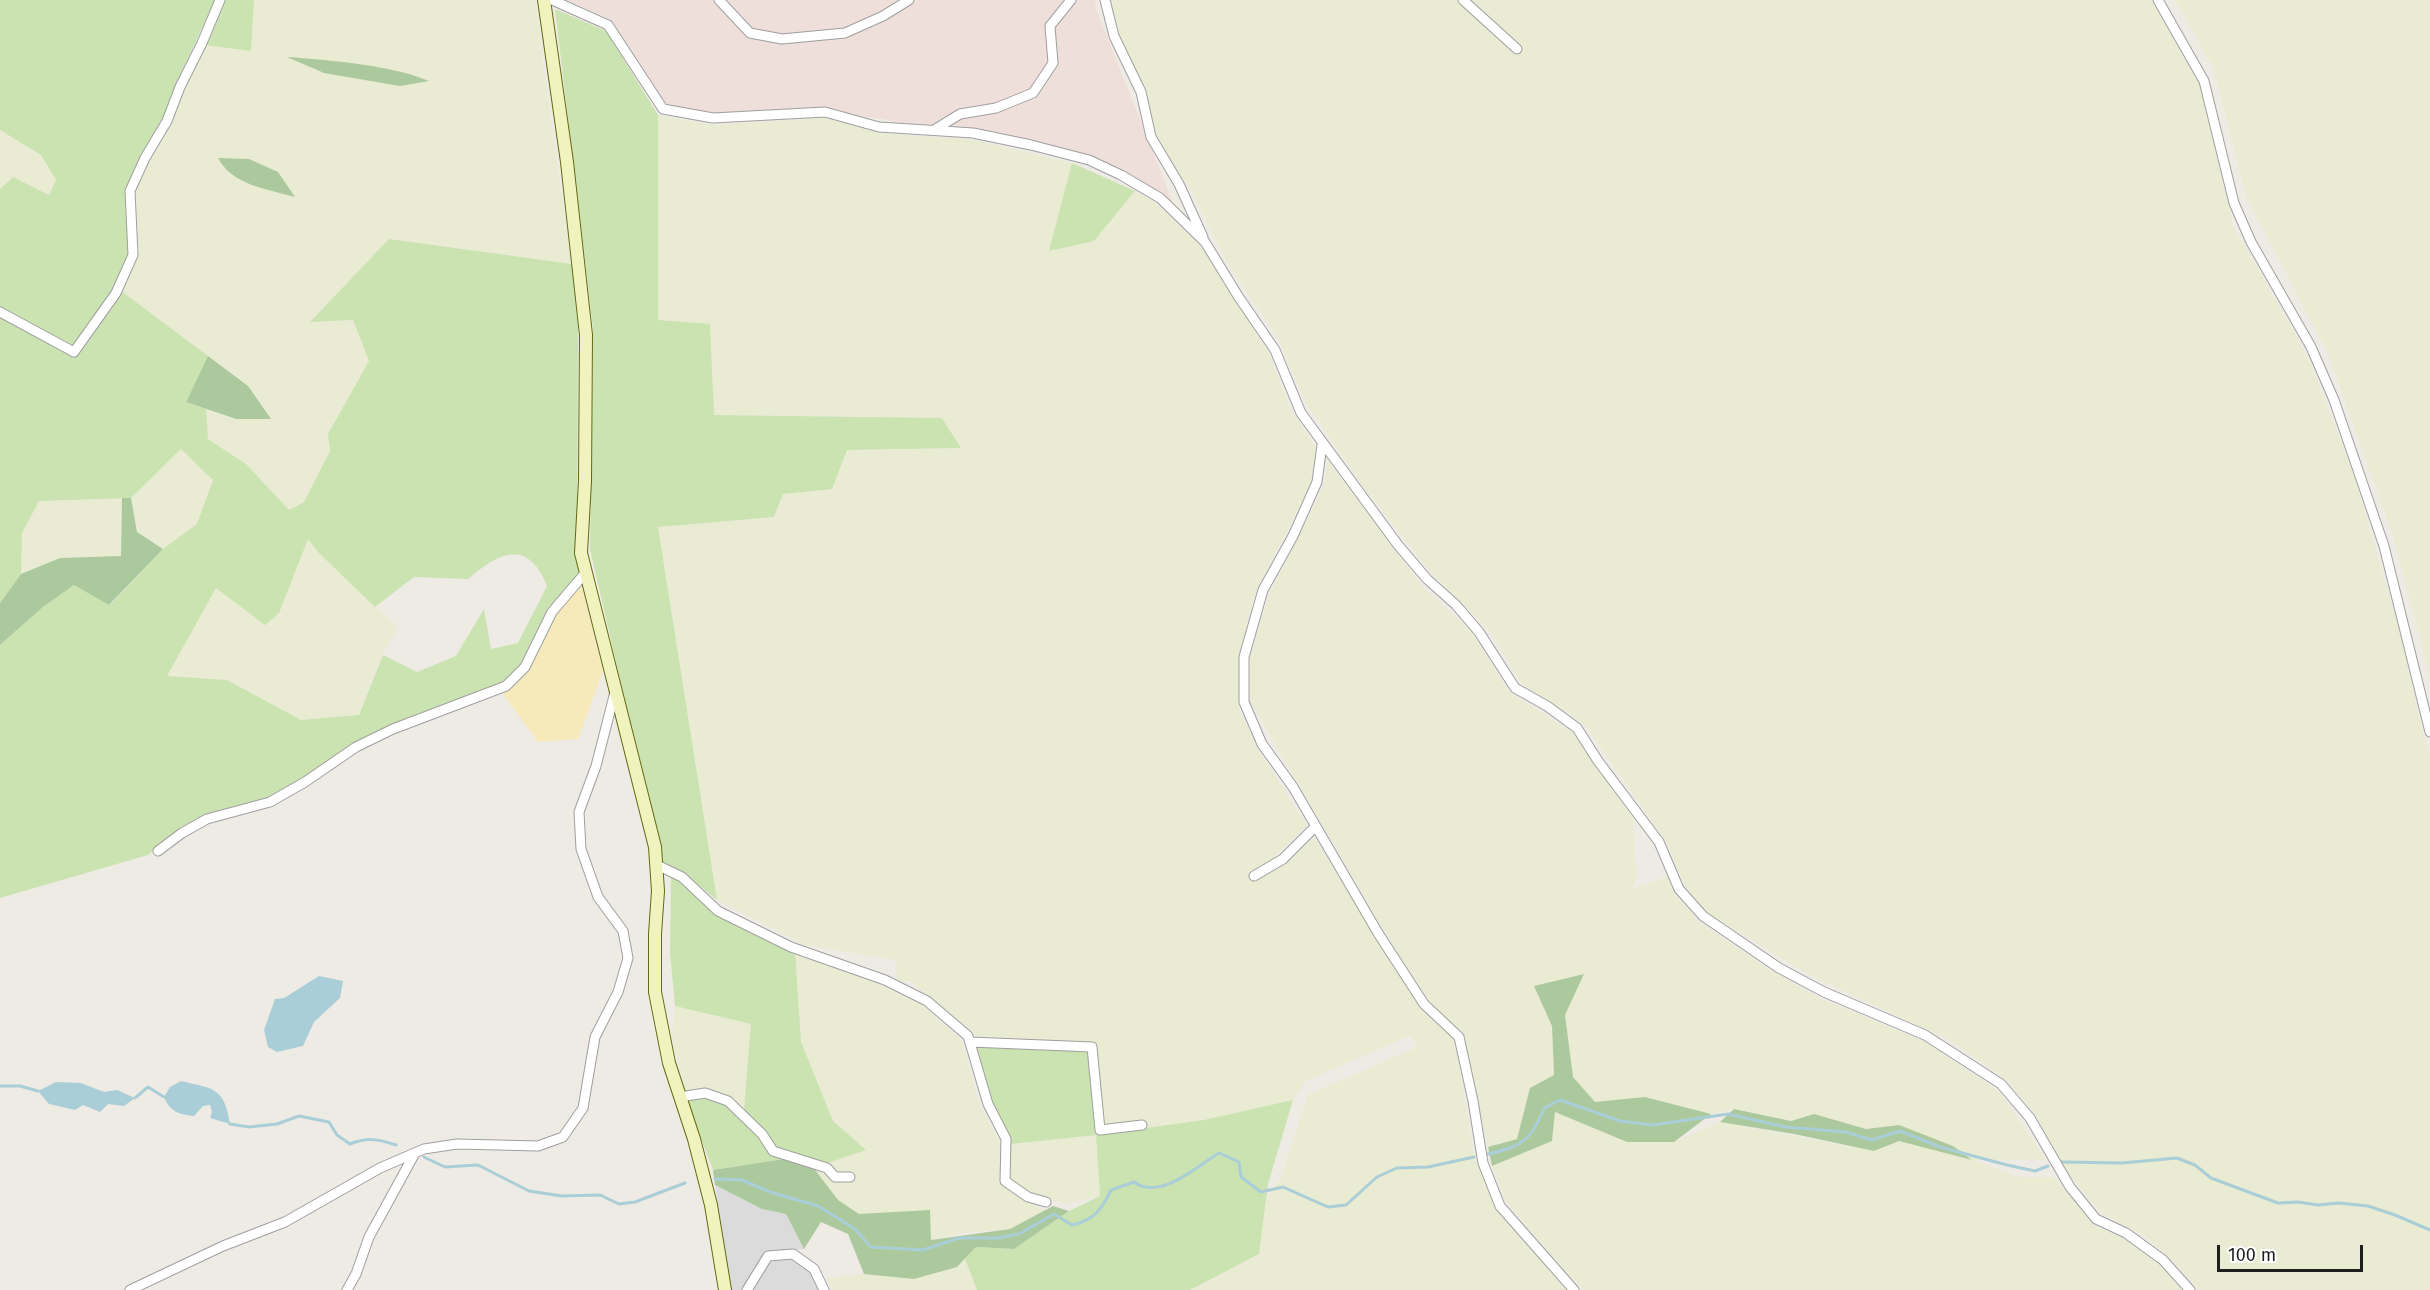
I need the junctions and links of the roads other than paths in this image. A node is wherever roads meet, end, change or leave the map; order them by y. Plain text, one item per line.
1 (220, 0) edge
2 (544, 0) edge
3 (552, 0) edge
4 (719, 0) edge
5 (909, 0) edge
6 (1071, 0) edge
7 (1105, 0) edge
8 (1463, 0) edge
9 (2158, 0) edge
10 (1517, 49) dead end
11 (934, 130) junction
12 (1205, 242) junction
13 (0, 312) edge
14 (1322, 445) junction
15 (586, 572) junction
16 (616, 687) junction
17 (2430, 732) edge
18 (1315, 827) junction
19 (158, 851) dead end
20 (657, 865) junction
21 (1254, 876) dead end
22 (970, 1042) junction
23 (680, 1097) junction
24 (1142, 1125) dead end
25 (414, 1153) junction
26 (850, 1177) dead end
27 (1046, 1202) dead end
28 (130, 1290) edge
29 (347, 1290) edge
30 (725, 1290) edge
31 (747, 1290) edge
32 (824, 1290) edge
33 (1574, 1290) edge
34 (2190, 1290) edge

1 - 13 street
2 - 15 street
3 - 11 street
4 - 5 street
6 - 11 street
7 - 12 street
8 - 10 street
9 - 17 street
11 - 12 street
12 - 14 street
14 - 18 street
14 - 34 street
15 - 16 street
15 - 19 street
16 - 20 street
16 - 25 street
18 - 21 street
18 - 33 street
20 - 22 street
20 - 23 street
22 - 24 street
22 - 27 street
23 - 26 street
23 - 30 street
25 - 28 street
25 - 29 street
31 - 32 street

